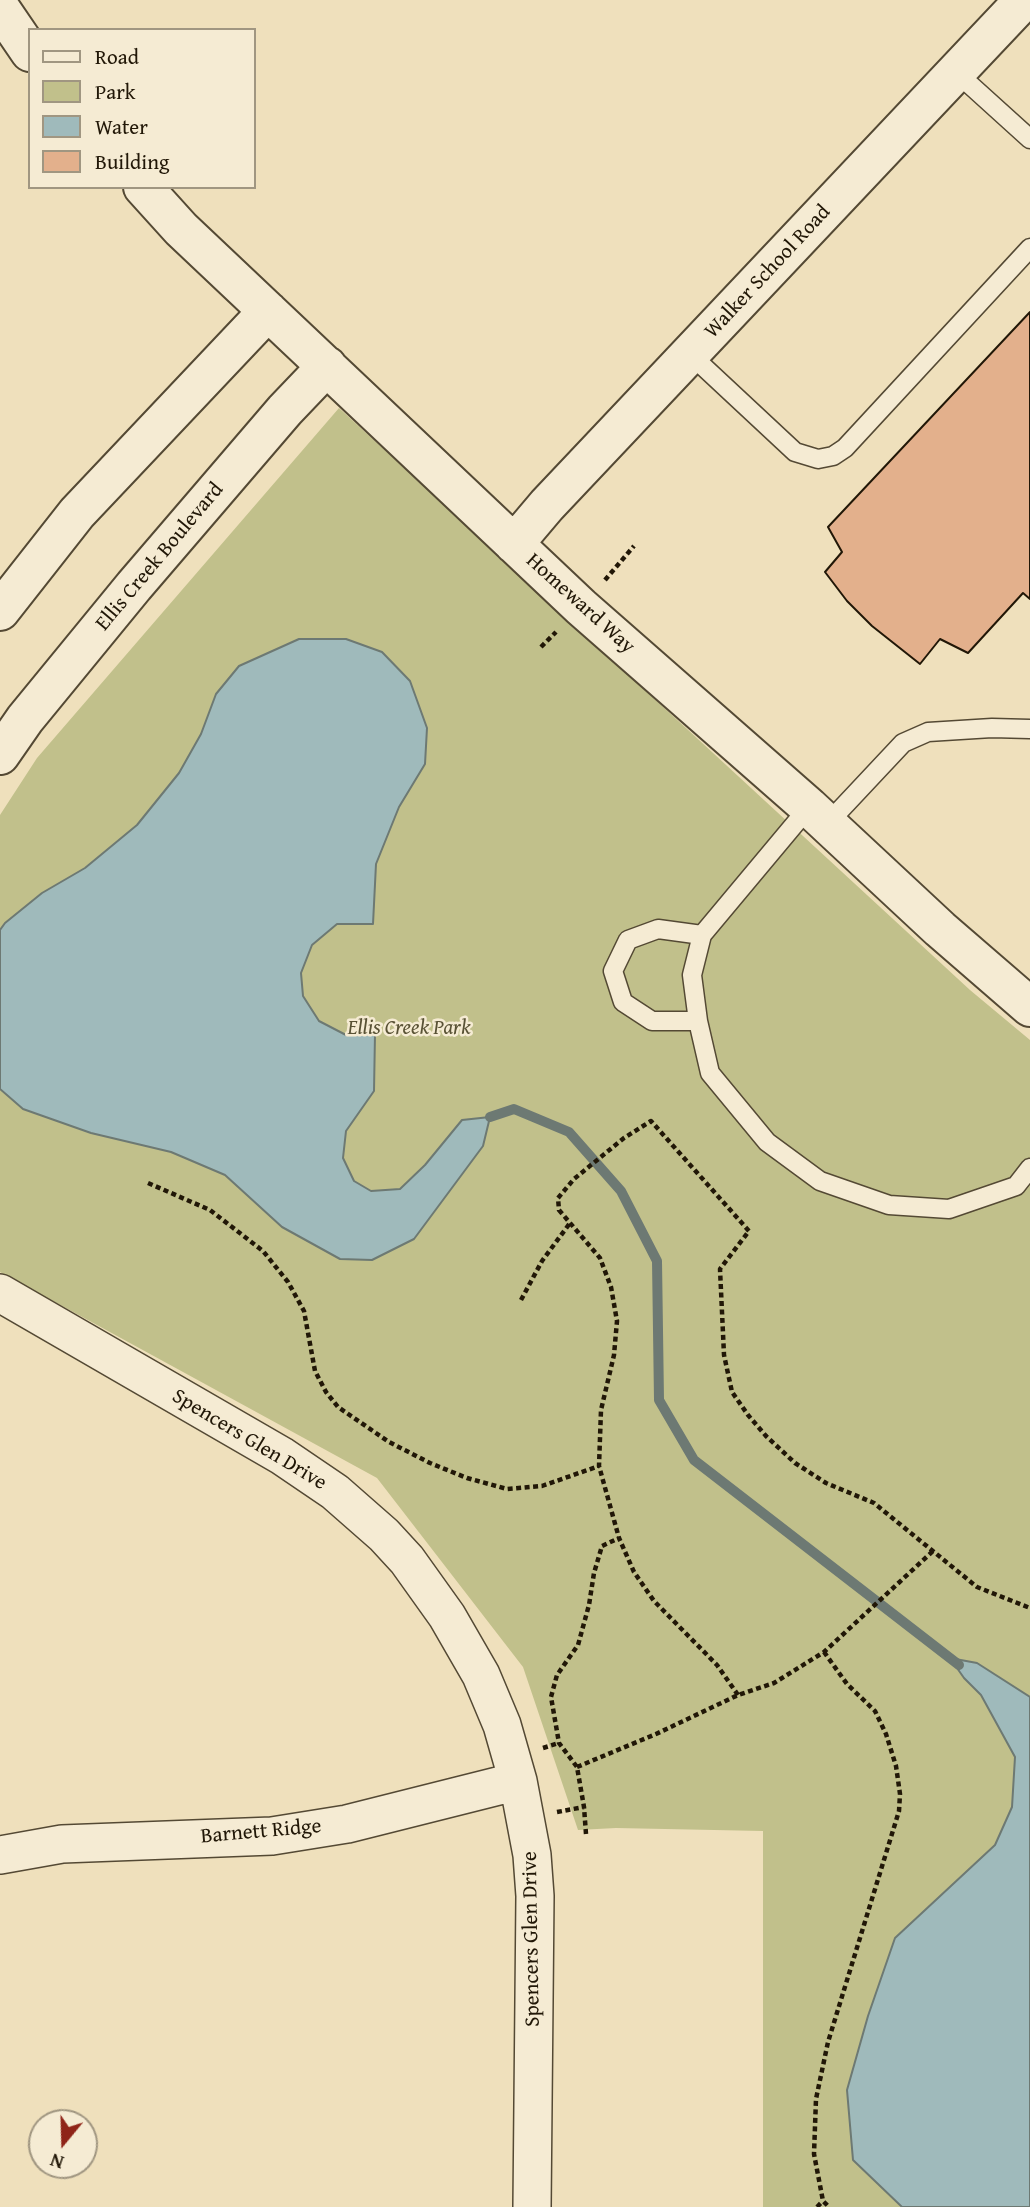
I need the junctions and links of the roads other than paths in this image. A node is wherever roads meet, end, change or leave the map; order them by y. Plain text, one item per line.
1 (1024, 0) edge
2 (0, 8) edge
3 (28, 49) edge
4 (956, 72) junction
5 (1030, 139) edge
6 (144, 189) edge
7 (1030, 248) edge
8 (268, 312) junction
9 (691, 355) junction
10 (327, 366) junction
11 (513, 544) junction
12 (0, 611) edge
13 (1030, 729) edge
14 (0, 755) edge
15 (818, 816) junction
16 (702, 935) junction
17 (1030, 1007) edge
18 (698, 1021) junction
19 (1030, 1168) edge
20 (0, 1293) edge
21 (518, 1781) junction
22 (0, 1855) edge
23 (532, 2207) edge

1 - 4 street, Walker School Road
2 - 3 street
4 - 5 lane
4 - 9 street, Walker School Road
6 - 8 street, Homeward Way
7 - 9 lane
8 - 10 street, Homeward Way
8 - 12 street
9 - 11 street, Walker School Road
10 - 11 street, Homeward Way
10 - 14 street, Ellis Creek Boulevard
11 - 15 street, Homeward Way
13 - 15 lane
15 - 16 lane
15 - 17 street, Homeward Way
16 - 18 lane
16 - 18 lane
18 - 19 lane
20 - 21 street, Spencers Glen Drive
21 - 22 street, Barnett Ridge
21 - 23 street, Spencers Glen Drive

